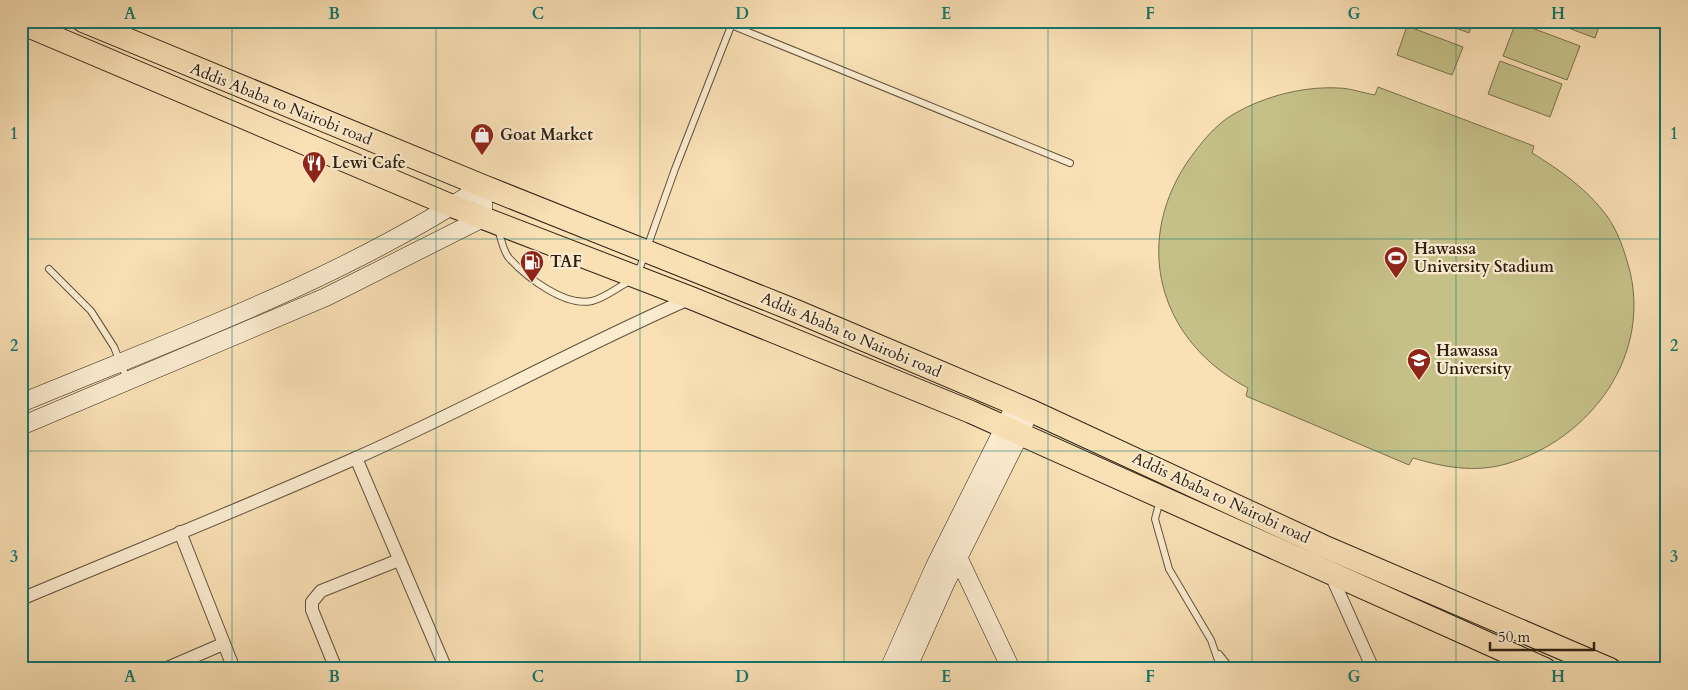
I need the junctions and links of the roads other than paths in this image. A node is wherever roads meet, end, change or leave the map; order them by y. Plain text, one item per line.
1 (83, 21) edge
2 (732, 23) edge
3 (21, 24) edge
4 (1070, 163) dead end
5 (483, 186) junction
6 (452, 206) junction
7 (490, 221) junction
8 (646, 251) junction
9 (50, 269) dead end
10 (637, 277) junction
11 (320, 278) junction
12 (326, 297) junction
13 (691, 298) junction
14 (120, 362) junction
15 (127, 381) junction
16 (21, 403) edge
17 (1022, 407) junction
18 (21, 426) edge
19 (1012, 430) junction
20 (356, 458) junction
21 (1164, 485) junction
22 (180, 532) junction
23 (951, 554) junction
24 (399, 560) junction
25 (1330, 572) junction
26 (21, 599) edge
27 (223, 644) junction
28 (1216, 651) junction
29 (164, 669) edge
30 (234, 669) edge
31 (336, 669) edge
32 (446, 669) edge
33 (889, 669) edge
34 (908, 669) edge
35 (1011, 669) edge
36 (1221, 669) edge
37 (1231, 669) edge
38 (1373, 669) edge
39 (1545, 669) edge
40 (1610, 669) edge

1 - 5 highway, Addis Ababa to Nairobi road
2 - 4 lane
2 - 8 lane
3 - 6 highway, Addis Ababa to Nairobi road
5 - 6 main road
5 - 7 main road
5 - 8 highway, Addis Ababa to Nairobi road
6 - 7 highway, Addis Ababa to Nairobi road
6 - 11 main road
7 - 10 highway, Addis Ababa to Nairobi road
7 - 10 lane
7 - 12 main road
8 - 10 lane
8 - 17 highway, Addis Ababa to Nairobi road
9 - 14 lane
10 - 13 highway, Addis Ababa to Nairobi road
11 - 12 main road
11 - 14 main road
12 - 15 main road
13 - 19 highway, Addis Ababa to Nairobi road
13 - 20 street
14 - 15 lane
14 - 16 main road
15 - 18 main road
17 - 19 main road
17 - 21 highway, Addis Ababa to Nairobi road
19 - 21 highway, Addis Ababa to Nairobi road
19 - 23 main road
20 - 22 street
20 - 24 street
21 - 25 highway, Addis Ababa to Nairobi road
21 - 28 lane
21 - 40 highway, Addis Ababa to Nairobi road
22 - 26 street
22 - 27 street
23 - 33 main road
23 - 34 main road
23 - 35 main road
24 - 31 street
24 - 32 street
25 - 38 street
25 - 39 highway, Addis Ababa to Nairobi road
27 - 29 street
27 - 30 street
28 - 36 lane
28 - 37 lane

